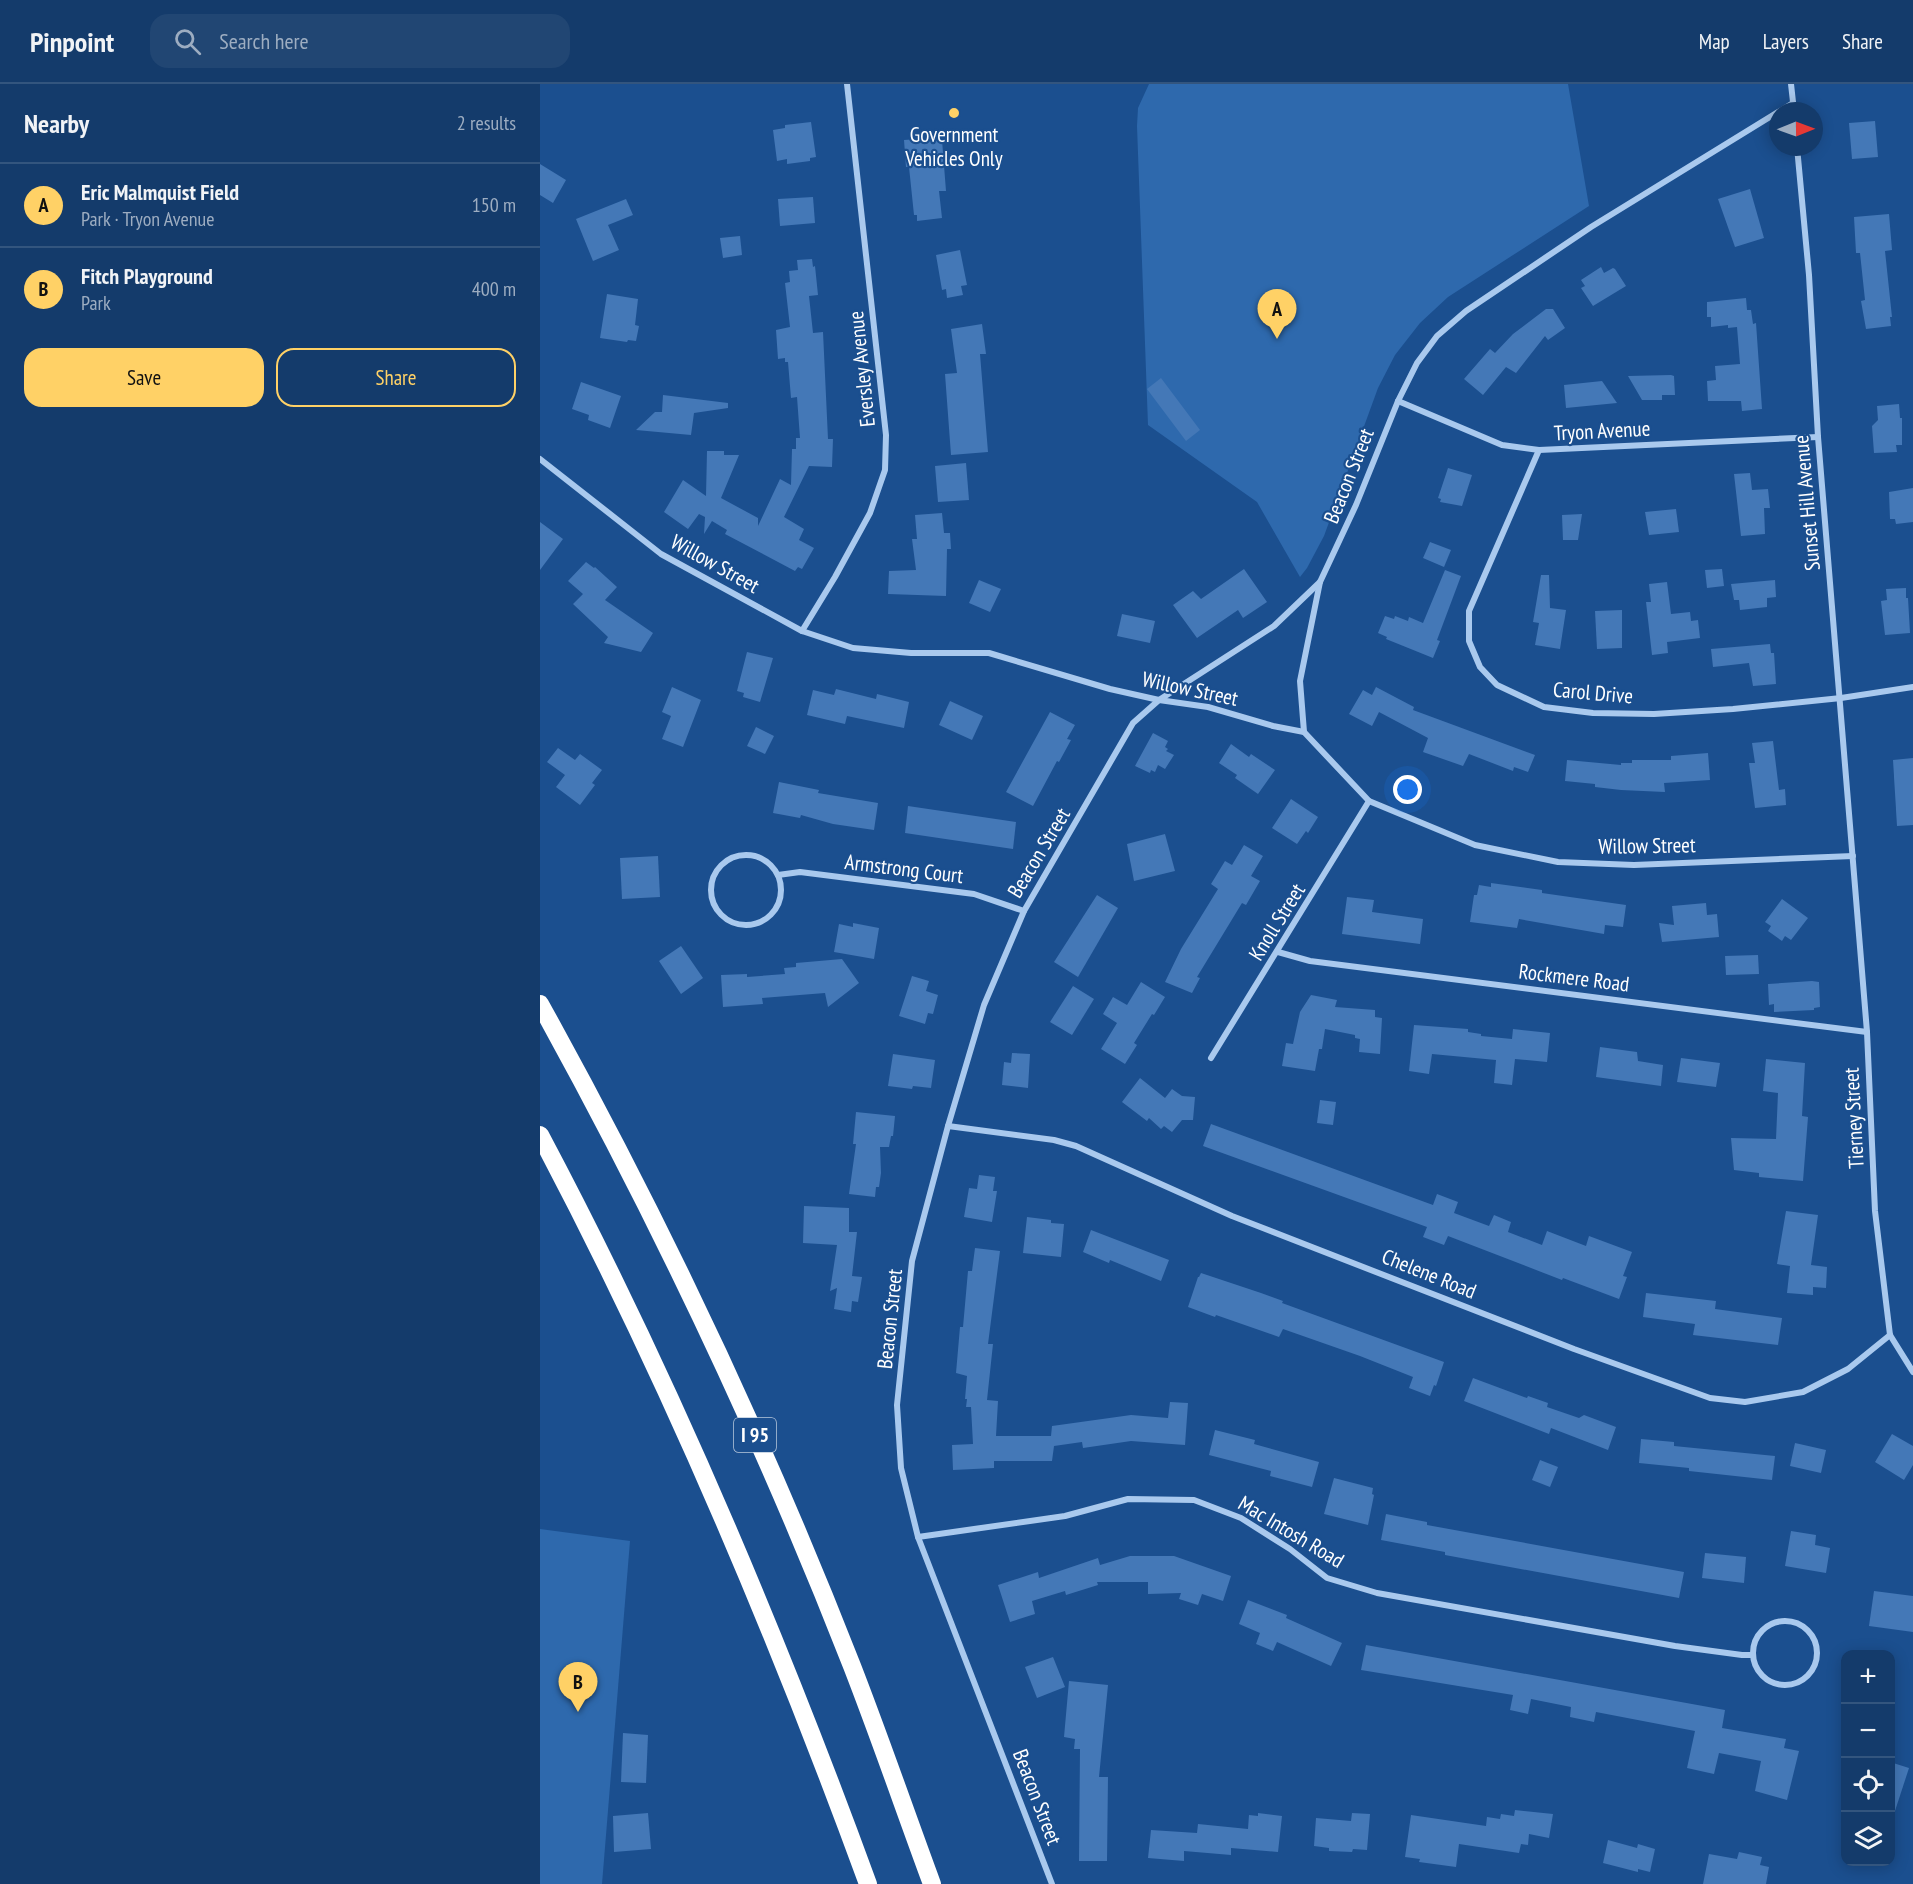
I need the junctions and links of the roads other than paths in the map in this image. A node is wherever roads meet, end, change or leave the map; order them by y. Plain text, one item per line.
1 (847, 84) edge
2 (1791, 84) edge
3 (1793, 102) edge
4 (1769, 118) edge
5 (1798, 156) edge
6 (1398, 401) junction
7 (1818, 437) junction
8 (1539, 450) junction
9 (540, 459) edge
10 (1320, 582) junction
11 (802, 631) junction
12 (1913, 687) edge
13 (1841, 698) junction
14 (1159, 700) junction
15 (1304, 732) junction
16 (1370, 801) junction
17 (1853, 856) junction
18 (778, 875) junction
19 (1024, 911) junction
20 (1278, 952) junction
21 (540, 1004) edge
22 (1867, 1032) junction
23 (1211, 1058) dead end
24 (948, 1126) junction
25 (540, 1134) edge
26 (1890, 1335) junction
27 (1913, 1372) edge
28 (918, 1537) junction
29 (1753, 1655) junction
30 (868, 1884) edge
31 (932, 1884) edge
32 (1052, 1884) edge

1 - 11 street, Eversley Avenue
2 - 3 street
4 - 6 street, Beacon Street
5 - 7 street, Sunset Hill Avenue
6 - 8 street, Tryon Avenue
6 - 10 street, Beacon Street
7 - 8 street, Tryon Avenue
7 - 13 street, Sunset Hill Avenue
8 - 13 street, Carol Drive
9 - 11 street, Willow Street
10 - 14 street, Beacon Street
10 - 15 street
11 - 14 street, Willow Street
12 - 13 street, Carol Drive
13 - 17 street, Sunset Hill Avenue
14 - 15 street, Willow Street
14 - 19 street, Beacon Street
15 - 16 street, Willow Street
16 - 17 street, Willow Street
16 - 20 street, Knoll Street
17 - 22 street, Tierney Street
18 - 18 street
18 - 19 street, Armstrong Court
19 - 24 street, Beacon Street
20 - 22 street, Rockmere Road
20 - 23 street, Knoll Street
21 - 31 highway, I 95
22 - 26 street, Tierney Street
24 - 26 street, Chelene Road
24 - 28 street, Beacon Street
25 - 30 highway
26 - 27 street, Tierney Street
28 - 29 street, Mac Intosh Road
28 - 32 street, Beacon Street
29 - 29 street

